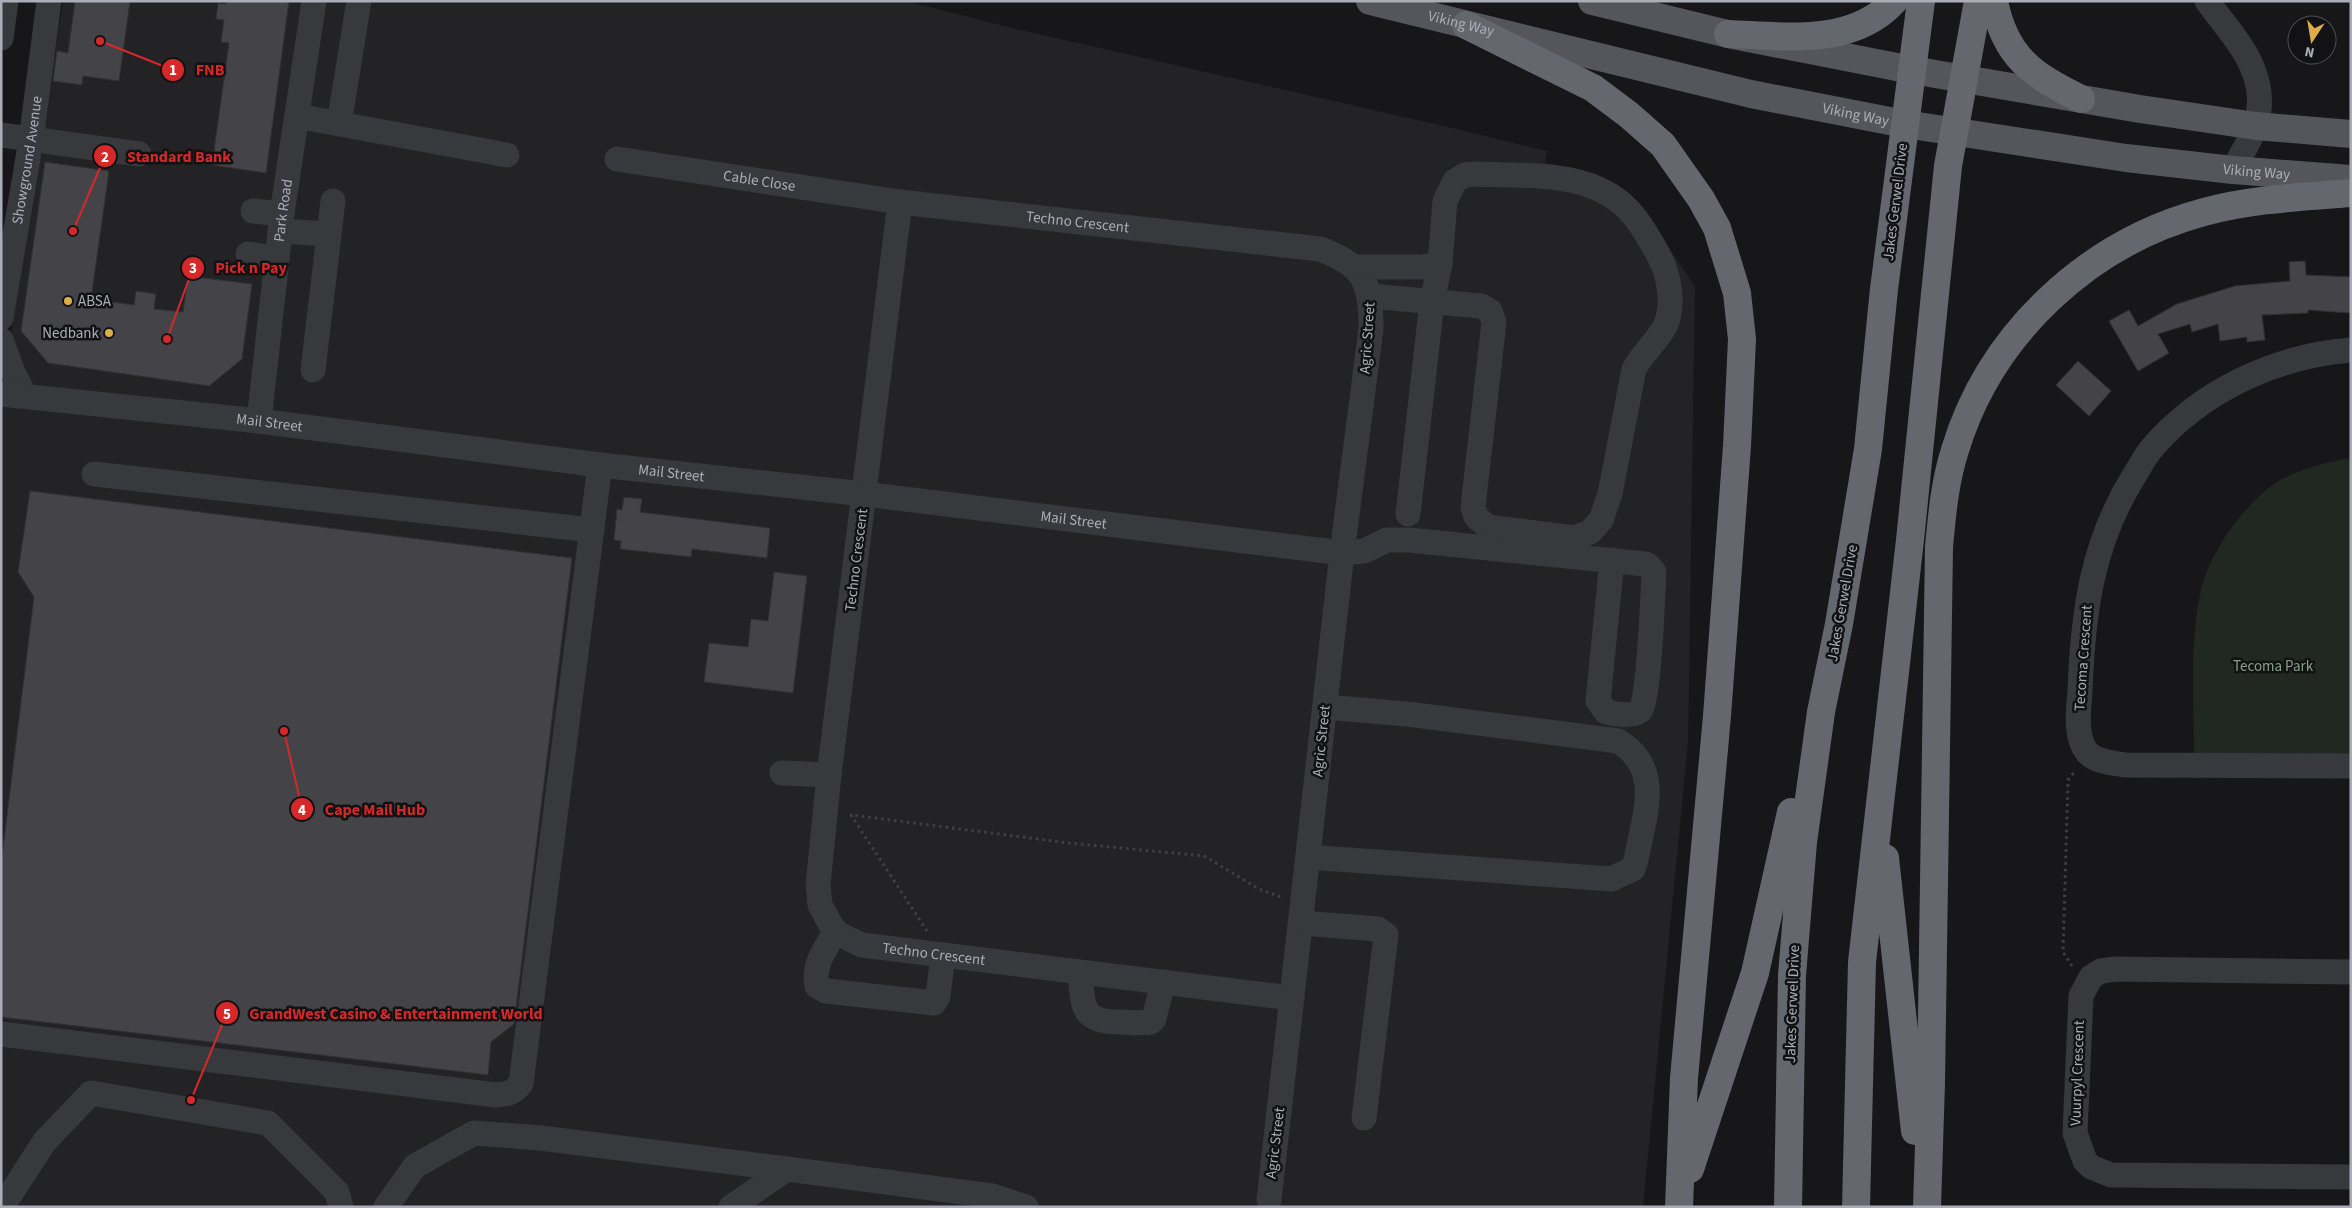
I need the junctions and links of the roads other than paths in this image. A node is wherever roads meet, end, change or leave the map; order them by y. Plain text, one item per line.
1 (6, 1) edge
2 (49, 1) edge
3 (314, 1) edge
4 (359, 1) edge
5 (1370, 1) edge
6 (1592, 1) edge
7 (1894, 1) edge
8 (1921, 1) edge
9 (1978, 1) edge
10 (1994, 1) edge
11 (2207, 1) edge
12 (1466, 26) junction
13 (1728, 34) junction
14 (1, 38) edge
15 (1912, 70) junction
16 (1962, 79) junction
17 (2081, 99) junction
18 (297, 116) junction
19 (339, 124) junction
20 (1905, 124) junction
21 (2256, 126) junction
22 (1953, 131) junction
23 (2351, 134) edge
24 (1, 135) edge
25 (31, 140) junction
26 (139, 154) dead end
27 (507, 155) dead end
28 (617, 160) dead end
29 (2233, 170) junction
30 (2351, 179) edge
31 (2351, 193) edge
32 (333, 201) dead end
33 (900, 202) junction
34 (253, 210) dead end
35 (281, 223) junction
36 (328, 234) junction
37 (248, 254) dead end
38 (277, 259) junction
39 (1440, 264) junction
40 (1364, 281) junction
41 (1432, 302) junction
42 (1, 318) edge
43 (1, 340) edge
44 (2351, 350) edge
45 (313, 370) dead end
46 (13, 395) edge
47 (259, 420) junction
48 (600, 465) junction
49 (94, 474) dead end
50 (864, 494) junction
51 (1408, 514) dead end
52 (592, 530) junction
53 (1342, 553) junction
54 (1612, 560) junction
55 (1325, 707) junction
56 (1821, 712) junction
57 (2351, 766) edge
58 (782, 773) dead end
59 (828, 775) junction
60 (1880, 807) junction
61 (1308, 857) junction
62 (1301, 915) junction
63 (836, 932) junction
64 (943, 955) junction
65 (1080, 972) junction
66 (2351, 972) edge
67 (1162, 982) junction
68 (1292, 998) junction
69 (1, 1034) edge
70 (1364, 1118) dead end
71 (787, 1169) junction
72 (2351, 1177) edge
73 (1268, 1200) dead end
74 (2, 1207) edge
75 (341, 1207) edge
76 (386, 1207) edge
77 (731, 1207) edge
78 (1026, 1207) edge
79 (1679, 1207) edge
80 (1788, 1207) edge
81 (1856, 1207) edge
82 (1922, 1207) edge
83 (1927, 1207) edge

1 - 14 street
2 - 25 street, Showground Avenue
3 - 18 street, Park Road
4 - 19 street
5 - 12 main road, Viking Way
6 - 13 main road
7 - 13 highway
8 - 15 highway, Jakes Gerwel Drive
9 - 16 highway
10 - 17 highway
11 - 21 street
12 - 20 main road, Viking Way
12 - 79 highway
13 - 15 main road
15 - 16 main road
15 - 20 highway, Jakes Gerwel Drive
16 - 17 main road
16 - 22 highway
17 - 21 main road
18 - 19 street
18 - 35 street, Park Road
19 - 27 street
20 - 22 main road, Viking Way
20 - 56 highway, Jakes Gerwel Drive
21 - 23 main road
21 - 29 street
22 - 29 main road, Viking Way
22 - 60 highway
24 - 25 street
25 - 26 street
25 - 42 street, Showground Avenue
28 - 33 street, Cable Close
29 - 30 main road, Viking Way
31 - 83 highway
32 - 36 street
33 - 40 street, Techno Crescent
33 - 50 street, Techno Crescent
34 - 35 street
35 - 36 street
35 - 38 street, Park Road
36 - 45 street
37 - 38 street
38 - 47 street, Park Road
39 - 40 street
39 - 41 street
39 - 41 street
40 - 41 street
40 - 53 street, Agric Street
41 - 51 street
43 - 46 street
44 - 57 street, Tecoma Crescent
46 - 47 street, Mail Street
47 - 48 street, Mail Street
48 - 50 street, Mail Street
48 - 52 street
49 - 52 street
50 - 53 street, Mail Street
50 - 59 street, Techno Crescent
52 - 69 street
53 - 54 street, Mail Street
53 - 55 street, Agric Street
54 - 54 street, Mail Street
55 - 61 street, Agric Street
55 - 61 street
56 - 79 highway
56 - 80 highway, Jakes Gerwel Drive
58 - 59 street
59 - 63 street, Techno Crescent
60 - 81 highway
60 - 82 highway
61 - 62 street, Agric Street
62 - 68 street, Agric Street
62 - 70 street
63 - 64 street, Techno Crescent
63 - 64 street
64 - 65 street, Techno Crescent
65 - 67 street, Techno Crescent
65 - 67 street
66 - 72 street, Vuurpyl Crescent
67 - 68 street, Techno Crescent
68 - 73 street, Agric Street
71 - 76 street
71 - 77 street
71 - 78 street
74 - 75 street

